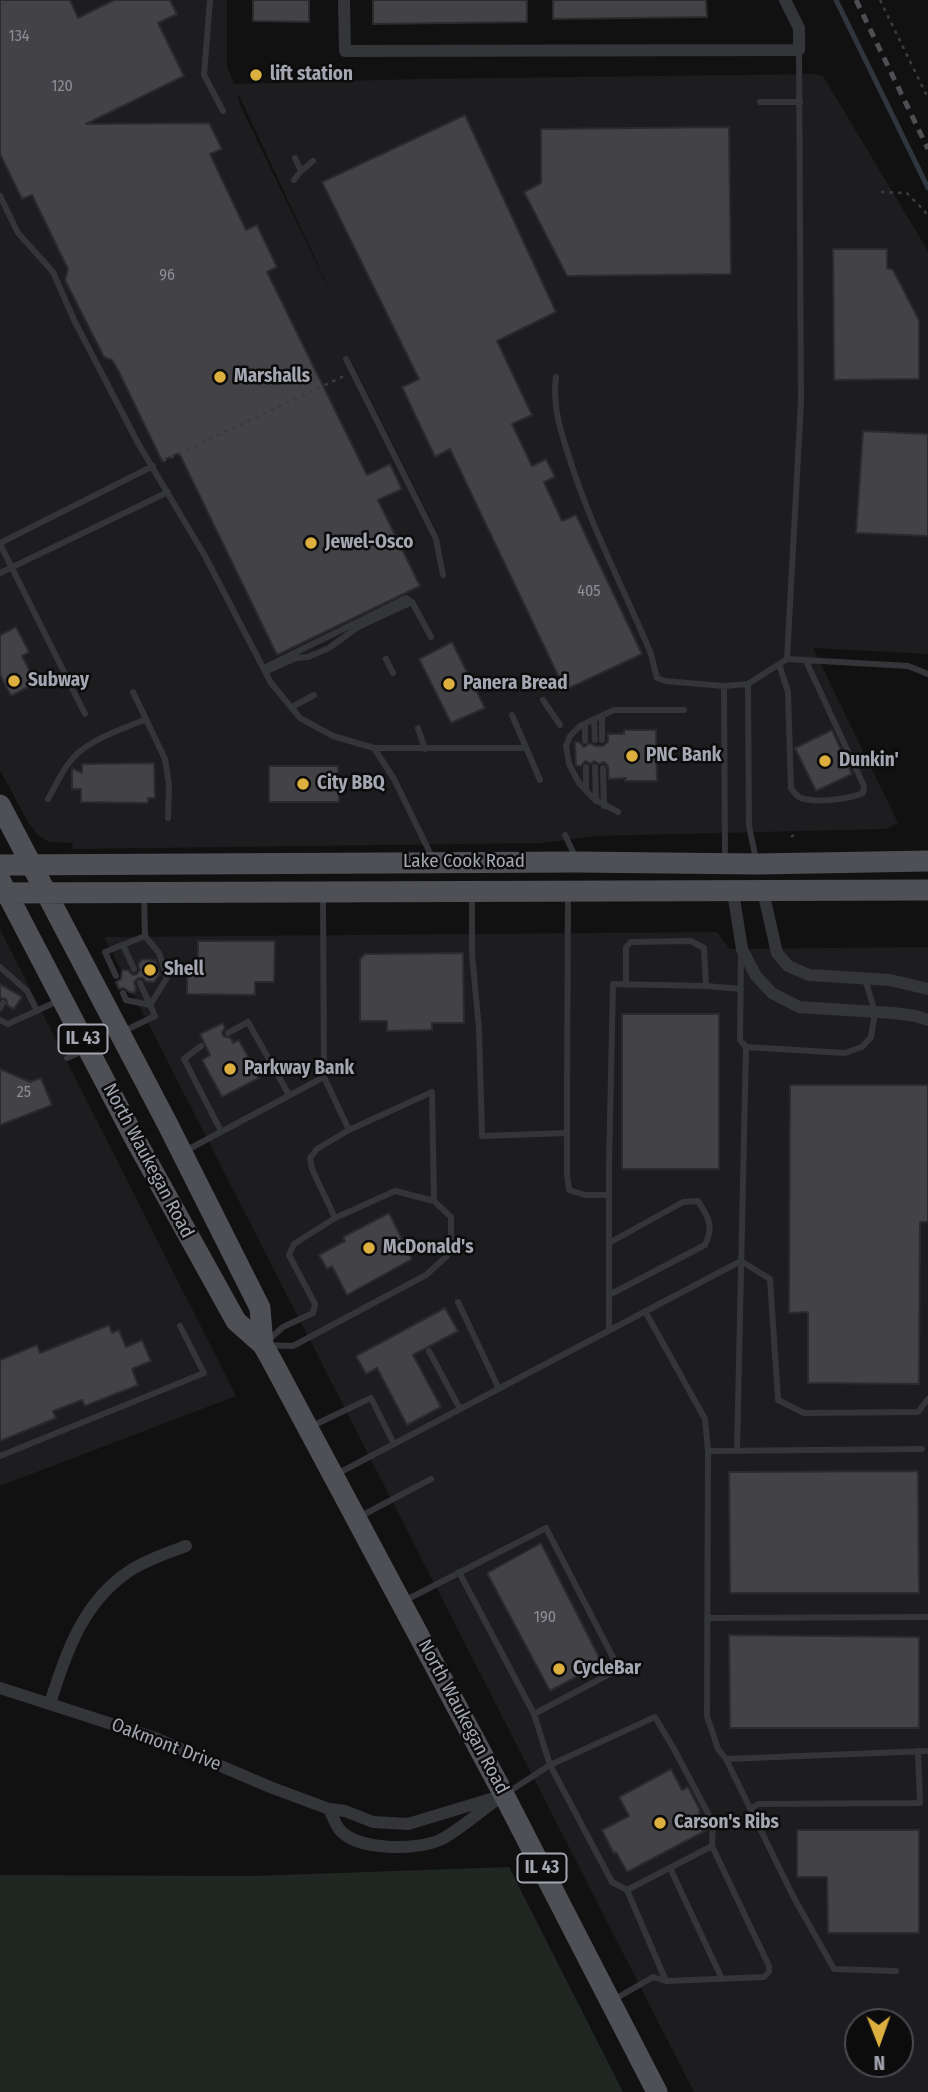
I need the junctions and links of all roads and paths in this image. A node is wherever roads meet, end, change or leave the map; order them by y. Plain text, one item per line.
1 (210, 0) edge
2 (344, 0) edge
3 (785, 0) edge
4 (880, 0) edge
5 (799, 50) junction
6 (928, 98) edge
7 (760, 102) dead end
8 (800, 102) junction
9 (222, 111) dead end
10 (295, 158) dead end
11 (313, 161) dead end
12 (301, 170) junction
13 (294, 180) dead end
14 (881, 192) dead end
15 (0, 196) edge
16 (928, 216) edge
17 (346, 359) dead end
18 (353, 372) junction
19 (556, 377) dead end
20 (153, 466) junction
21 (168, 492) junction
22 (0, 543) edge
23 (12, 568) junction
24 (0, 573) edge
25 (443, 575) dead end
26 (412, 602) junction
27 (431, 637) dead end
28 (386, 659) dead end
29 (787, 659) junction
30 (806, 661) junction
31 (779, 664) junction
32 (266, 670) junction
33 (393, 673) dead end
34 (928, 674) edge
35 (747, 684) junction
36 (723, 686) junction
37 (134, 692) dead end
38 (314, 695) dead end
39 (543, 700) dead end
40 (292, 706) junction
41 (684, 710) dead end
42 (85, 714) dead end
43 (512, 715) dead end
44 (602, 716) junction
45 (146, 719) junction
46 (594, 719) junction
47 (585, 724) junction
48 (560, 725) dead end
49 (418, 728) dead end
50 (585, 741) dead end
51 (374, 748) junction
52 (526, 748) junction
53 (425, 749) junction
54 (586, 767) dead end
55 (540, 780) dead end
56 (586, 791) junction
57 (48, 799) dead end
58 (596, 801) junction
59 (0, 805) edge
60 (604, 806) junction
61 (618, 812) dead end
62 (168, 818) dead end
63 (797, 833) dead end
64 (565, 835) dead end
65 (790, 837) dead end
66 (928, 861) edge
67 (577, 862) junction
68 (434, 863) junction
69 (0, 865) edge
70 (31, 865) junction
71 (729, 877) junction
72 (760, 877) junction
73 (2, 888) edge
74 (928, 890) edge
75 (45, 892) junction
76 (144, 892) junction
77 (323, 892) junction
78 (472, 892) junction
79 (568, 892) junction
80 (145, 936) junction
81 (123, 945) junction
82 (741, 949) junction
83 (134, 969) dead end
84 (1, 970) edge
85 (116, 976) dead end
86 (865, 979) junction
87 (16, 982) junction
88 (140, 983) dead end
89 (626, 985) junction
90 (706, 986) junction
91 (741, 989) junction
92 (928, 989) edge
93 (11, 991) dead end
94 (123, 993) dead end
95 (62, 999) junction
96 (150, 1005) junction
97 (37, 1011) junction
98 (875, 1012) junction
99 (0, 1020) edge
100 (928, 1020) edge
101 (119, 1033) junction
102 (228, 1033) dead end
103 (201, 1046) dead end
104 (746, 1047) junction
105 (88, 1049) junction
106 (67, 1058) dead end
107 (324, 1077) junction
108 (289, 1096) junction
109 (349, 1130) junction
110 (221, 1131) junction
111 (567, 1133) junction
112 (182, 1152) junction
113 (609, 1195) junction
114 (434, 1201) junction
115 (335, 1217) junction
116 (609, 1243) junction
117 (741, 1261) junction
118 (609, 1295) junction
119 (458, 1302) dead end
120 (645, 1311) junction
121 (180, 1326) dead end
122 (609, 1331) junction
123 (263, 1345) junction
124 (429, 1351) dead end
125 (499, 1389) junction
126 (928, 1399) edge
127 (460, 1409) junction
128 (308, 1429) junction
129 (394, 1444) junction
130 (922, 1449) dead end
131 (708, 1451) junction
132 (737, 1451) junction
133 (0, 1456) edge
134 (334, 1476) junction
135 (432, 1479) dead end
136 (356, 1518) junction
137 (186, 1546) dead end
138 (459, 1572) junction
139 (401, 1602) junction
140 (928, 1617) edge
141 (708, 1618) junction
142 (0, 1688) edge
143 (50, 1703) junction
144 (534, 1714) junction
145 (918, 1751) junction
146 (928, 1751) edge
147 (726, 1759) junction
148 (550, 1765) junction
149 (504, 1794) junction
150 (329, 1809) junction
151 (750, 1809) junction
152 (712, 1846) junction
153 (670, 1868) junction
154 (627, 1890) junction
155 (896, 1971) dead end
156 (722, 1979) junction
157 (666, 1980) junction
158 (610, 2001) junction
159 (657, 2092) edge

1 - 9 lane
2 - 5 street
3 - 5 street
4 - 6 path
5 - 8 lane
7 - 8 lane
8 - 29 lane
10 - 12 lane
11 - 12 lane
12 - 13 lane
14 - 16 path
15 - 20 lane
17 - 18 lane
18 - 20 path
18 - 25 lane
19 - 36 lane
20 - 21 lane
20 - 22 lane
21 - 23 lane
21 - 32 lane
22 - 23 lane
23 - 24 lane
23 - 42 lane
26 - 27 lane
26 - 32 lane
26 - 32 lane
28 - 33 lane
29 - 30 lane
29 - 31 lane
30 - 31 lane
30 - 34 lane
31 - 35 lane
32 - 40 lane
35 - 36 lane
35 - 72 lane
36 - 71 lane
37 - 45 lane
38 - 40 lane
39 - 48 lane
40 - 51 lane
41 - 44 lane
43 - 52 lane
44 - 46 lane
44 - 46 lane
45 - 57 lane
45 - 62 lane
46 - 47 lane
47 - 50 lane
47 - 56 lane
49 - 53 lane
51 - 53 lane
51 - 68 lane
52 - 53 lane
52 - 55 lane
54 - 56 lane
56 - 58 lane
58 - 60 lane
58 - 60 lane
59 - 70 main road, IL 43
60 - 61 lane
63 - 65 path
64 - 67 lane
66 - 72 main road, Lake Cook Road
67 - 68 main road, Lake Cook Road
67 - 71 main road, Lake Cook Road
68 - 70 main road, Lake Cook Road
69 - 70 main road, Lake Cook Road
70 - 75 main road, IL 43
71 - 72 main road, Lake Cook Road
71 - 72 main road, Lake Cook Road
71 - 79 main road, Lake Cook Road
71 - 82 street
72 - 74 main road, Lake Cook Road
72 - 86 street
73 - 75 main road, Lake Cook Road
73 - 95 main road, North Waukegan Road / IL 43
75 - 76 main road, Lake Cook Road
75 - 101 main road, North Waukegan Road / IL 43
76 - 77 main road, Lake Cook Road
76 - 80 lane
77 - 78 main road, Lake Cook Road
77 - 107 lane
78 - 79 main road, Lake Cook Road
78 - 111 lane
79 - 111 lane
80 - 81 lane
80 - 96 lane
81 - 83 lane
81 - 85 lane
82 - 91 lane
82 - 98 street
84 - 87 lane
86 - 92 street
86 - 98 lane
87 - 93 lane
87 - 97 lane
88 - 96 lane
89 - 90 lane
89 - 90 lane
89 - 113 lane
90 - 91 lane
91 - 104 lane
94 - 96 lane
95 - 97 lane
95 - 105 main road, North Waukegan Road / IL 43
96 - 101 lane
97 - 99 lane
98 - 100 street
98 - 104 lane
101 - 112 main road, North Waukegan Road / IL 43
102 - 108 lane
103 - 110 lane
104 - 117 lane
105 - 106 lane
105 - 123 main road, North Waukegan Road / IL 43
107 - 108 lane
107 - 109 lane
108 - 110 lane
109 - 114 lane
109 - 115 lane
110 - 112 lane
111 - 113 lane
112 - 123 main road, North Waukegan Road / IL 43
113 - 116 lane
114 - 115 lane
114 - 123 lane
115 - 123 lane
116 - 118 lane
116 - 118 lane
117 - 120 lane
117 - 126 lane
117 - 132 lane
118 - 122 lane
119 - 125 lane
120 - 122 lane
120 - 131 lane
121 - 133 lane
122 - 125 lane
123 - 128 main road, North Waukegan Road / IL 43
124 - 127 lane
125 - 127 lane
127 - 129 lane
128 - 129 lane
128 - 134 main road, North Waukegan Road / IL 43
129 - 134 lane
130 - 132 lane
131 - 132 lane
131 - 141 lane
134 - 136 main road, North Waukegan Road / IL 43
135 - 136 lane
136 - 139 main road, North Waukegan Road / IL 43
137 - 143 street
138 - 139 lane
138 - 144 lane
138 - 144 lane
139 - 149 main road, North Waukegan Road / IL 43
140 - 141 lane
141 - 147 lane
142 - 143 street, Oakmont Drive
143 - 150 street, Oakmont Drive
144 - 148 lane
145 - 146 lane
145 - 147 lane
145 - 151 lane
147 - 151 lane
148 - 149 lane
148 - 152 lane
148 - 154 lane
149 - 150 street, Oakmont Drive
149 - 150 street
149 - 158 main road, North Waukegan Road / IL 43
151 - 155 lane
152 - 153 lane
152 - 156 lane
153 - 154 lane
153 - 156 lane
154 - 157 lane
156 - 157 lane
157 - 158 lane
158 - 159 main road, North Waukegan Road / IL 43

